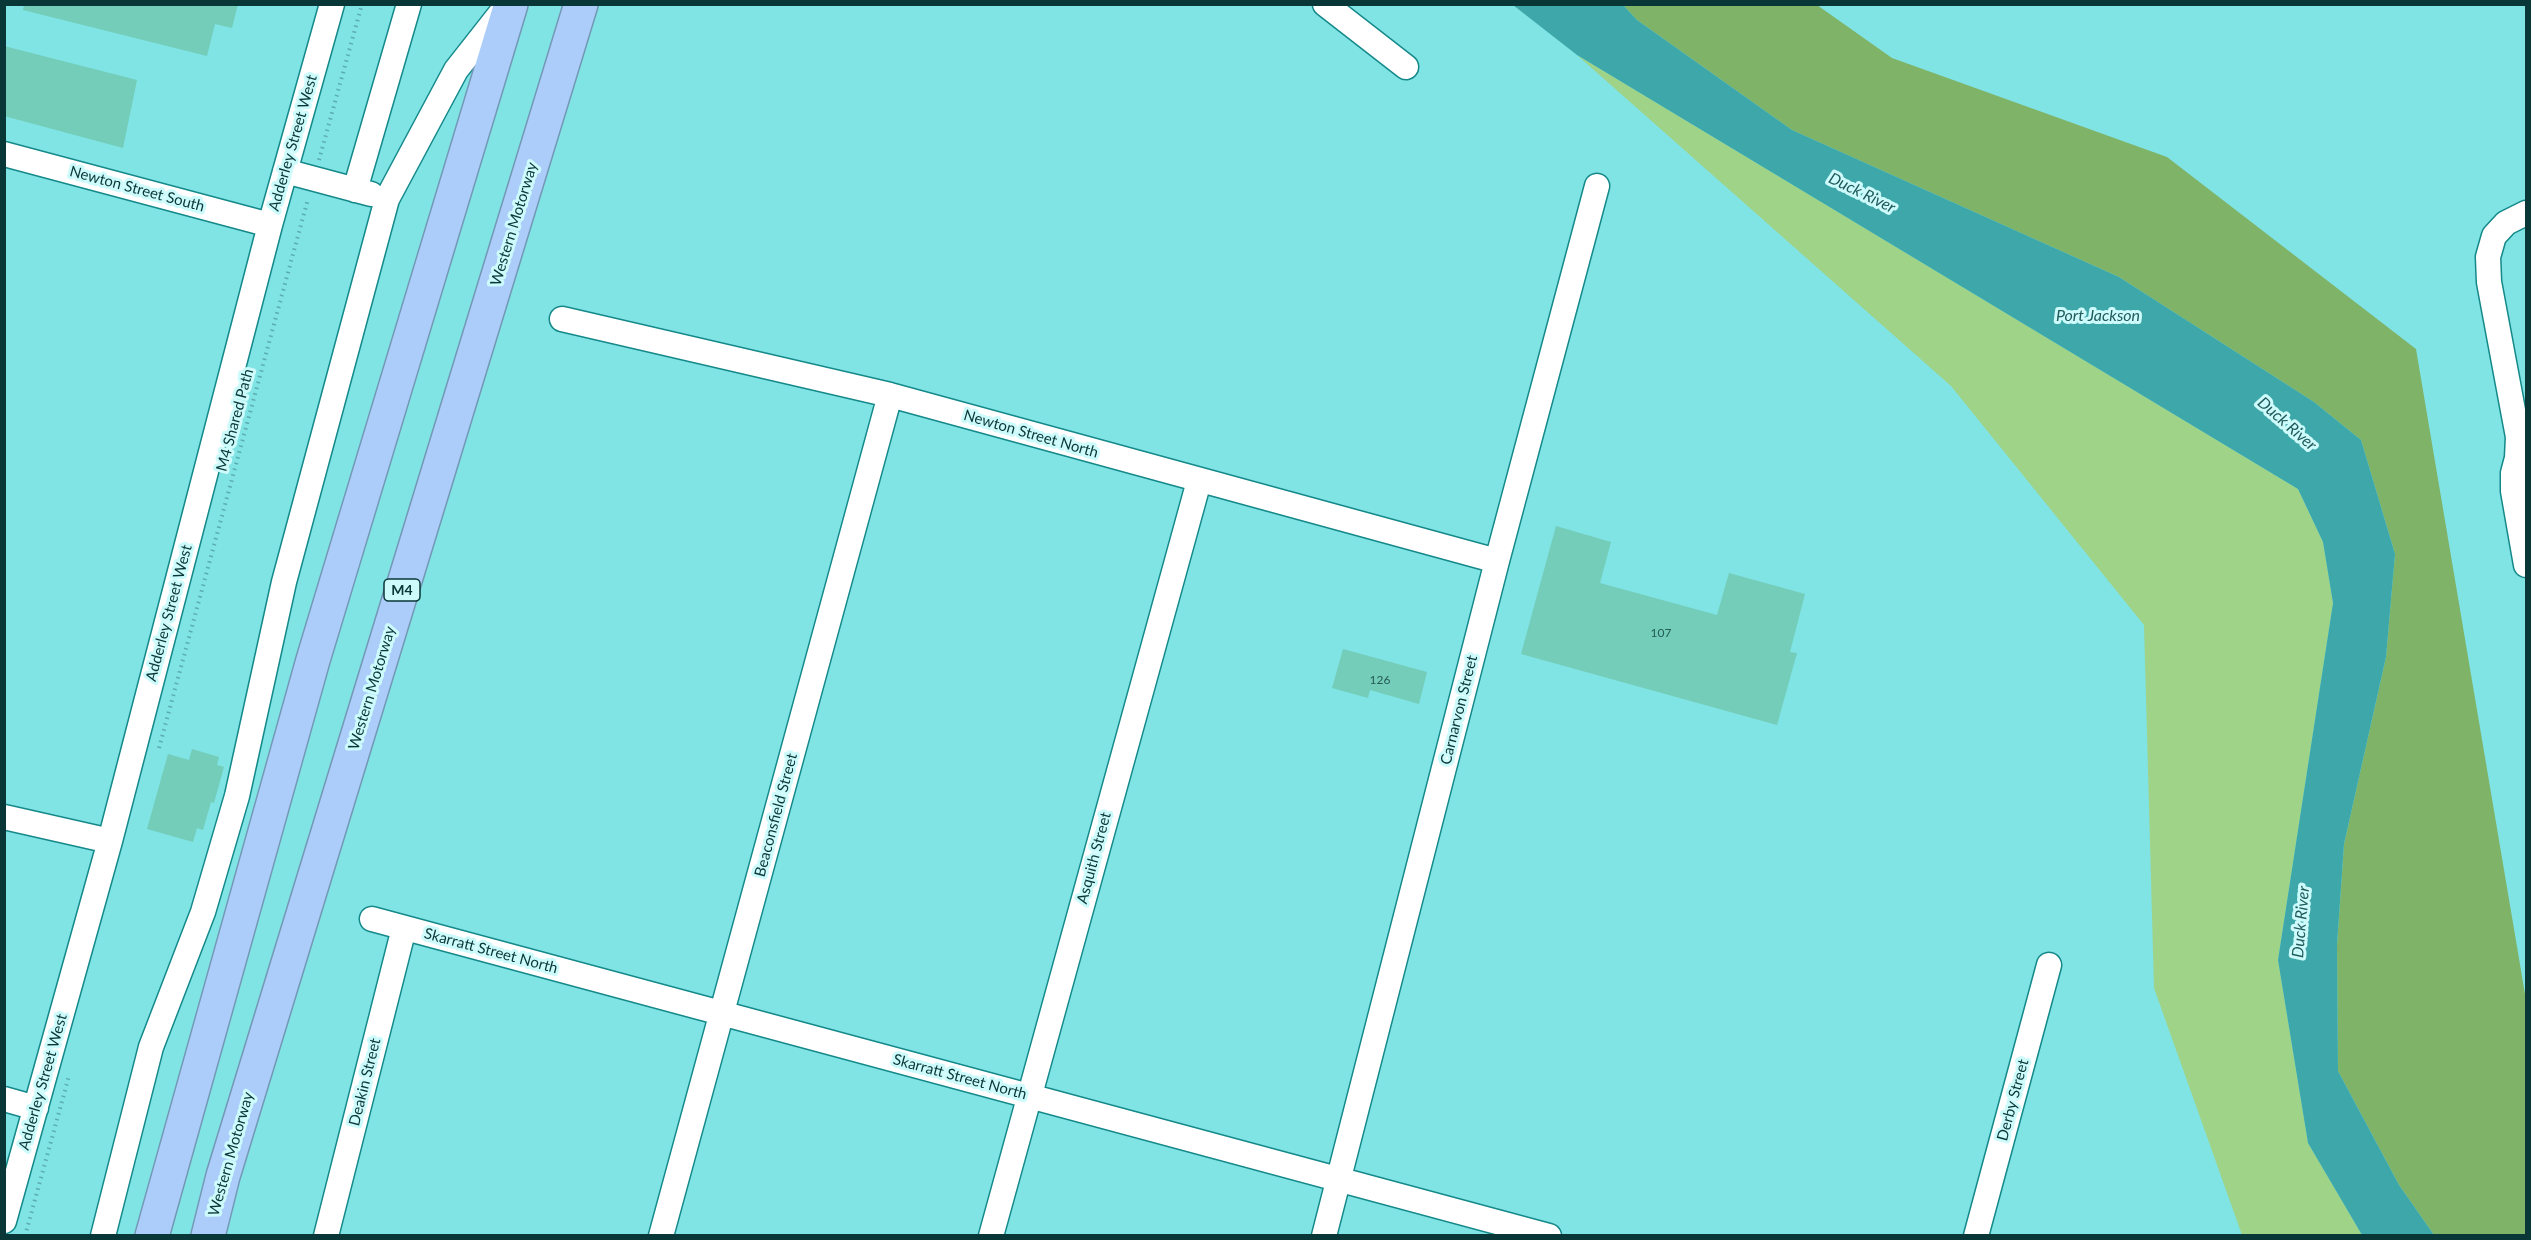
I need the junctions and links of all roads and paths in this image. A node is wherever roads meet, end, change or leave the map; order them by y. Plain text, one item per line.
1 (332, 4) edge
2 (362, 4) edge
3 (409, 4) edge
4 (509, 4) edge
5 (581, 4) edge
6 (1324, 4) edge
7 (1406, 67) dead end
8 (4, 154) edge
9 (285, 171) junction
10 (314, 179) junction
11 (1597, 186) dead end
12 (355, 190) junction
13 (387, 199) junction
14 (2526, 213) edge
15 (270, 225) junction
16 (562, 318) dead end
17 (890, 395) junction
18 (1199, 481) junction
19 (1497, 561) junction
20 (2526, 565) edge
21 (156, 756) dead end
22 (4, 817) edge
23 (110, 841) junction
24 (372, 919) dead end
25 (404, 928) junction
26 (2049, 965) dead end
27 (722, 1013) junction
28 (1029, 1096) junction
29 (4, 1099) edge
30 (36, 1108) junction
31 (14, 1147) edge
32 (1339, 1179) junction
33 (4, 1221) edge
34 (102, 1236) edge
35 (152, 1236) edge
36 (208, 1236) edge
37 (326, 1236) edge
38 (661, 1236) edge
39 (991, 1236) edge
40 (1324, 1236) edge
41 (1549, 1236) edge
42 (1976, 1236) edge

1 - 9 street, Adderley Street West
2 - 10 path, M4 Shared Path
3 - 12 street
4 - 13 street
4 - 35 highway
5 - 36 highway, Western Motorway / M4
6 - 7 street
8 - 15 street, Newton Street South
9 - 10 street
9 - 15 street, Adderley Street West
10 - 12 street
10 - 21 path, M4 Shared Path
11 - 19 street, Carnarvon Street
12 - 13 street
13 - 34 street
14 - 20 street
15 - 23 street, Adderley Street West
16 - 17 street, Newton Street North
17 - 18 street, Newton Street North
17 - 27 street, Beaconsfield Street
18 - 19 street, Newton Street North
18 - 28 street, Asquith Street
19 - 32 street, Carnarvon Street
22 - 23 street
23 - 30 street, Adderley Street West
24 - 25 street, Skarratt Street North
25 - 27 street, Skarratt Street North
25 - 37 street, Deakin Street
26 - 42 street, Derby Street
27 - 28 street, Skarratt Street North
27 - 38 street, Beaconsfield Street
28 - 32 street, Skarratt Street North
28 - 39 street, Asquith Street
29 - 30 street
30 - 31 street, Adderley Street West
31 - 33 street, Adderley Street West
32 - 40 street, Carnarvon Street
32 - 41 street, Skarratt Street North

